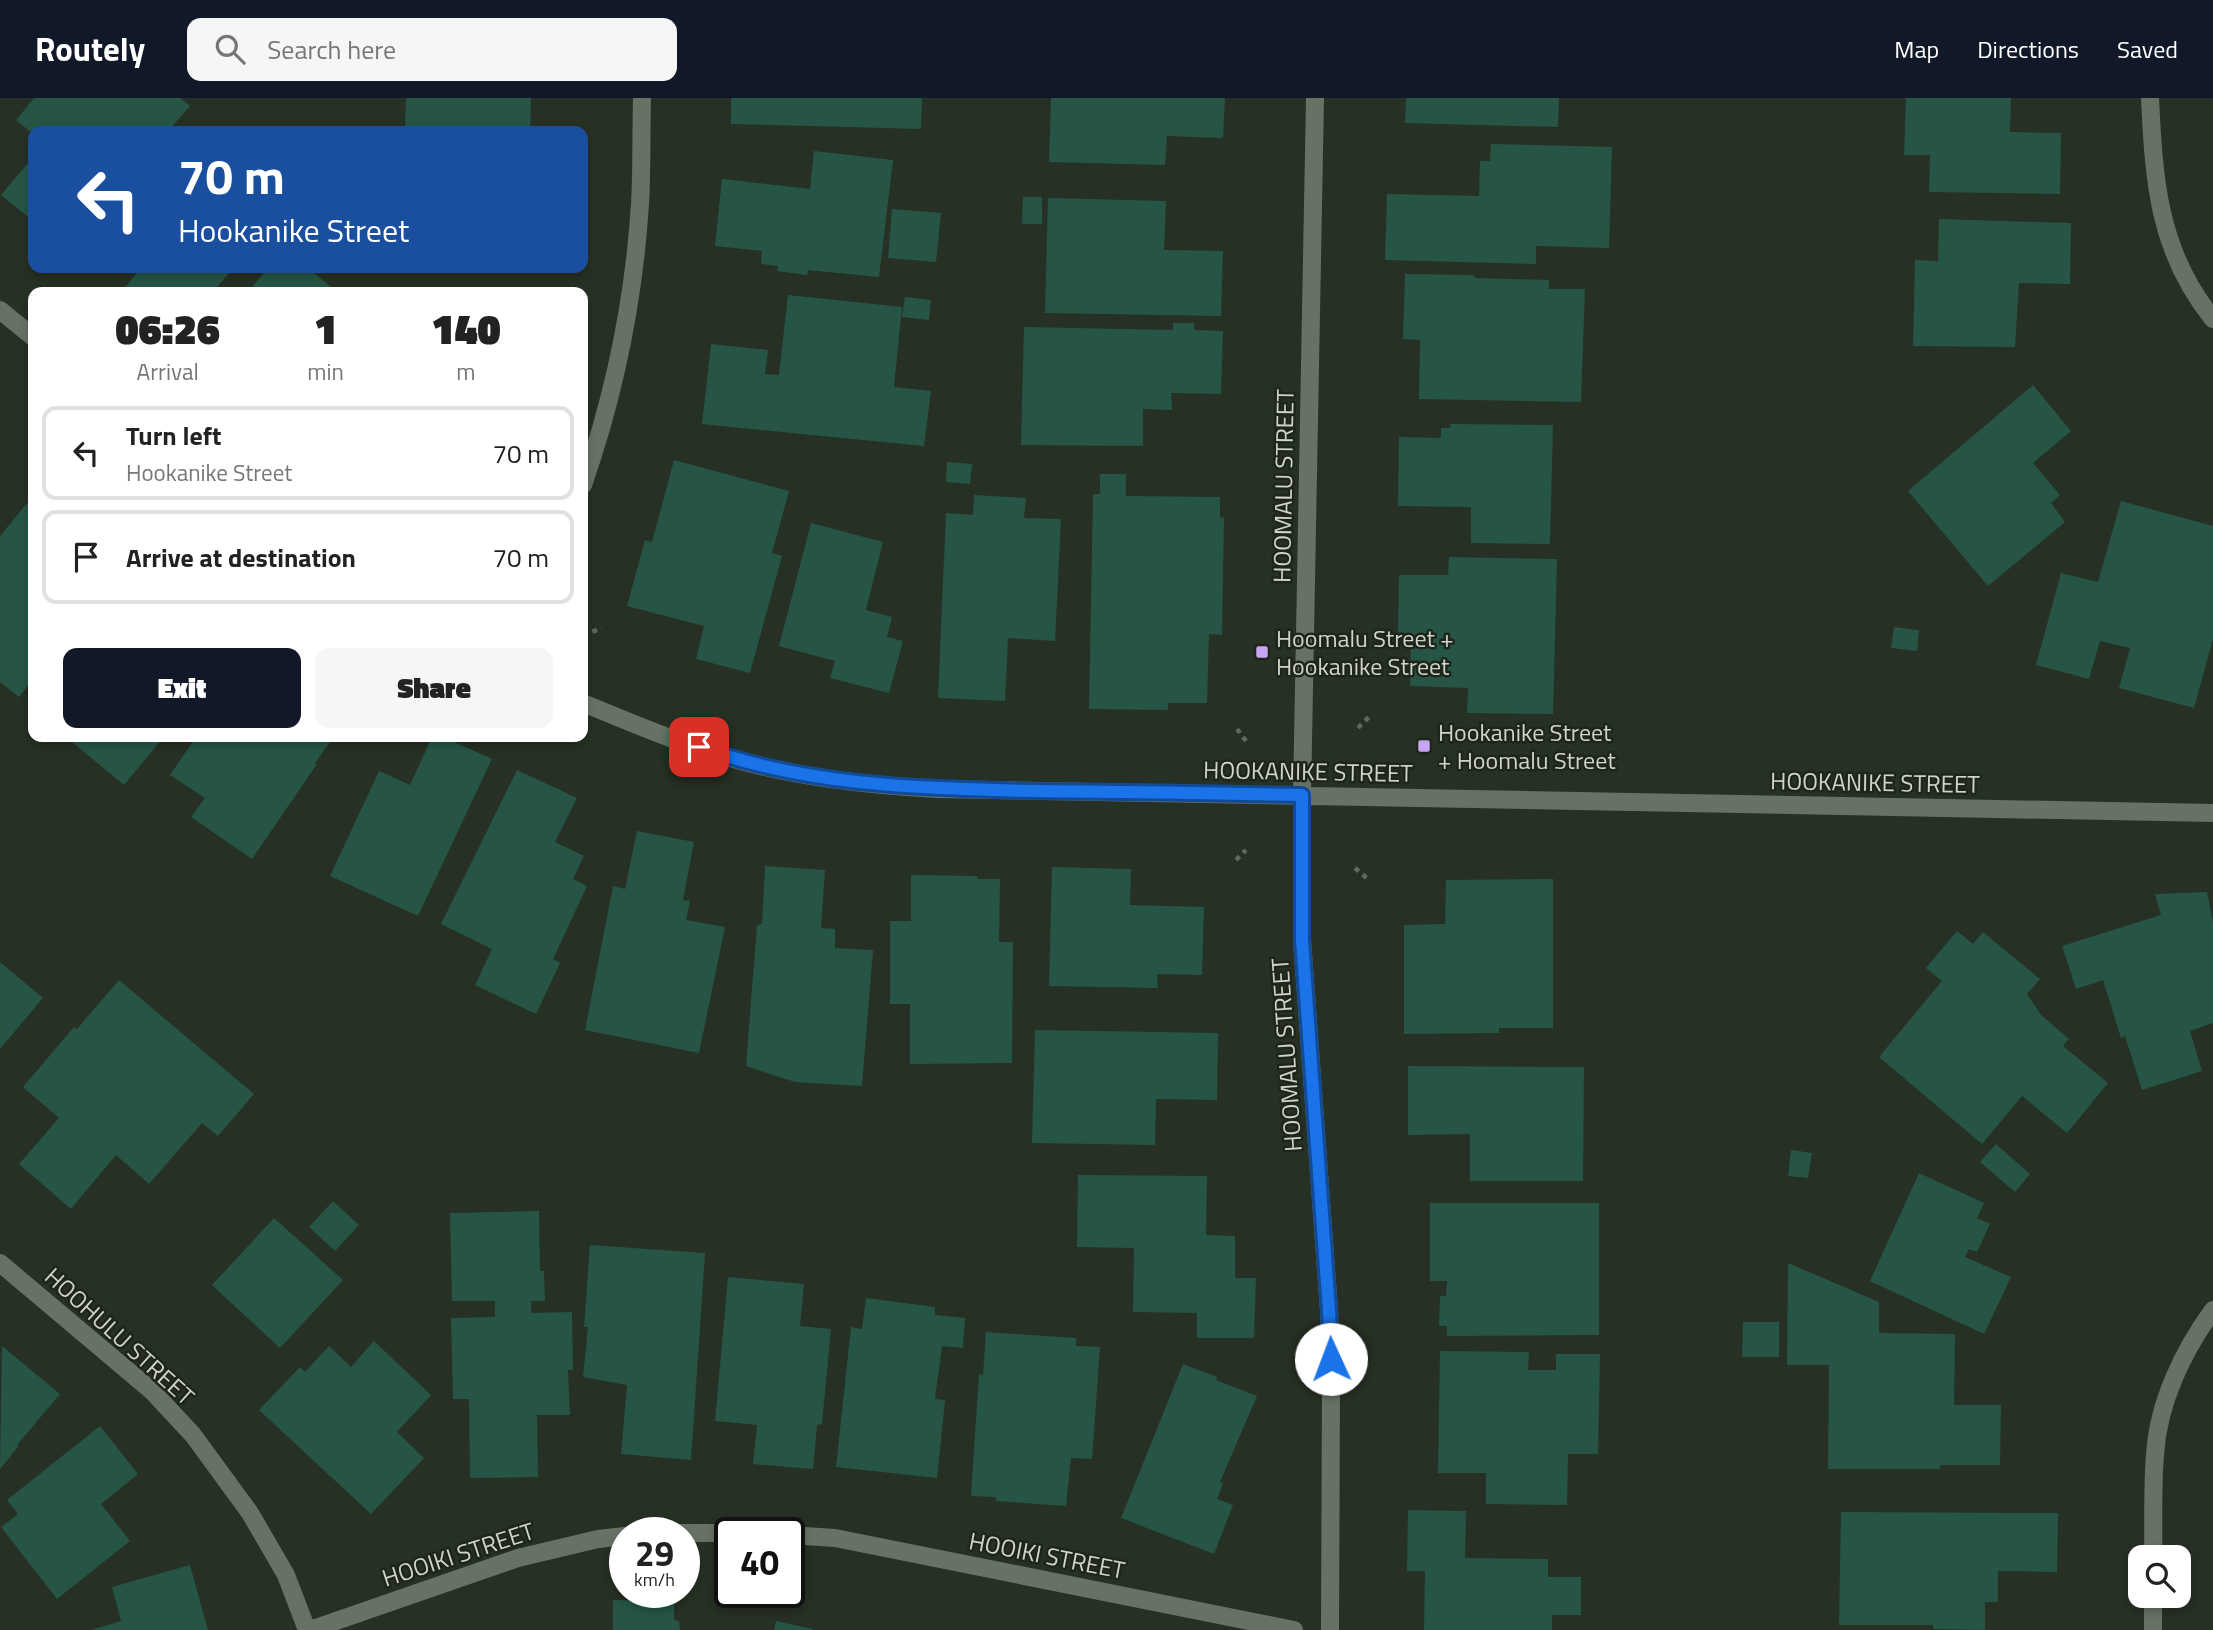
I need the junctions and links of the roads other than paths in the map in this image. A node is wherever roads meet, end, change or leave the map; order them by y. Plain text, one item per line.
1 (642, 98) edge
2 (1315, 98) edge
3 (2150, 98) edge
4 (0, 310) edge
5 (2213, 319) edge
6 (28, 333) edge
7 (588, 470) edge
8 (588, 705) edge
9 (1302, 795) junction
10 (2213, 813) edge
11 (0, 1263) edge
12 (2213, 1310) edge
13 (805, 1536) edge
14 (609, 1538) edge
15 (2153, 1545) edge
16 (2153, 1608) edge
17 (308, 1630) edge
18 (1294, 1630) edge
19 (1330, 1630) edge
20 (2152, 1630) edge

1 - 7 street
2 - 9 street, HOOMALU STREET
3 - 5 street
4 - 6 street
8 - 9 street, HOOKANIKE STREET
9 - 10 street, HOOKANIKE STREET
9 - 19 street, HOOMALU STREET
11 - 17 street, HOOHULU STREET
12 - 15 street
13 - 18 street, HOOIKI STREET
14 - 17 street, HOOIKI STREET
16 - 20 street

